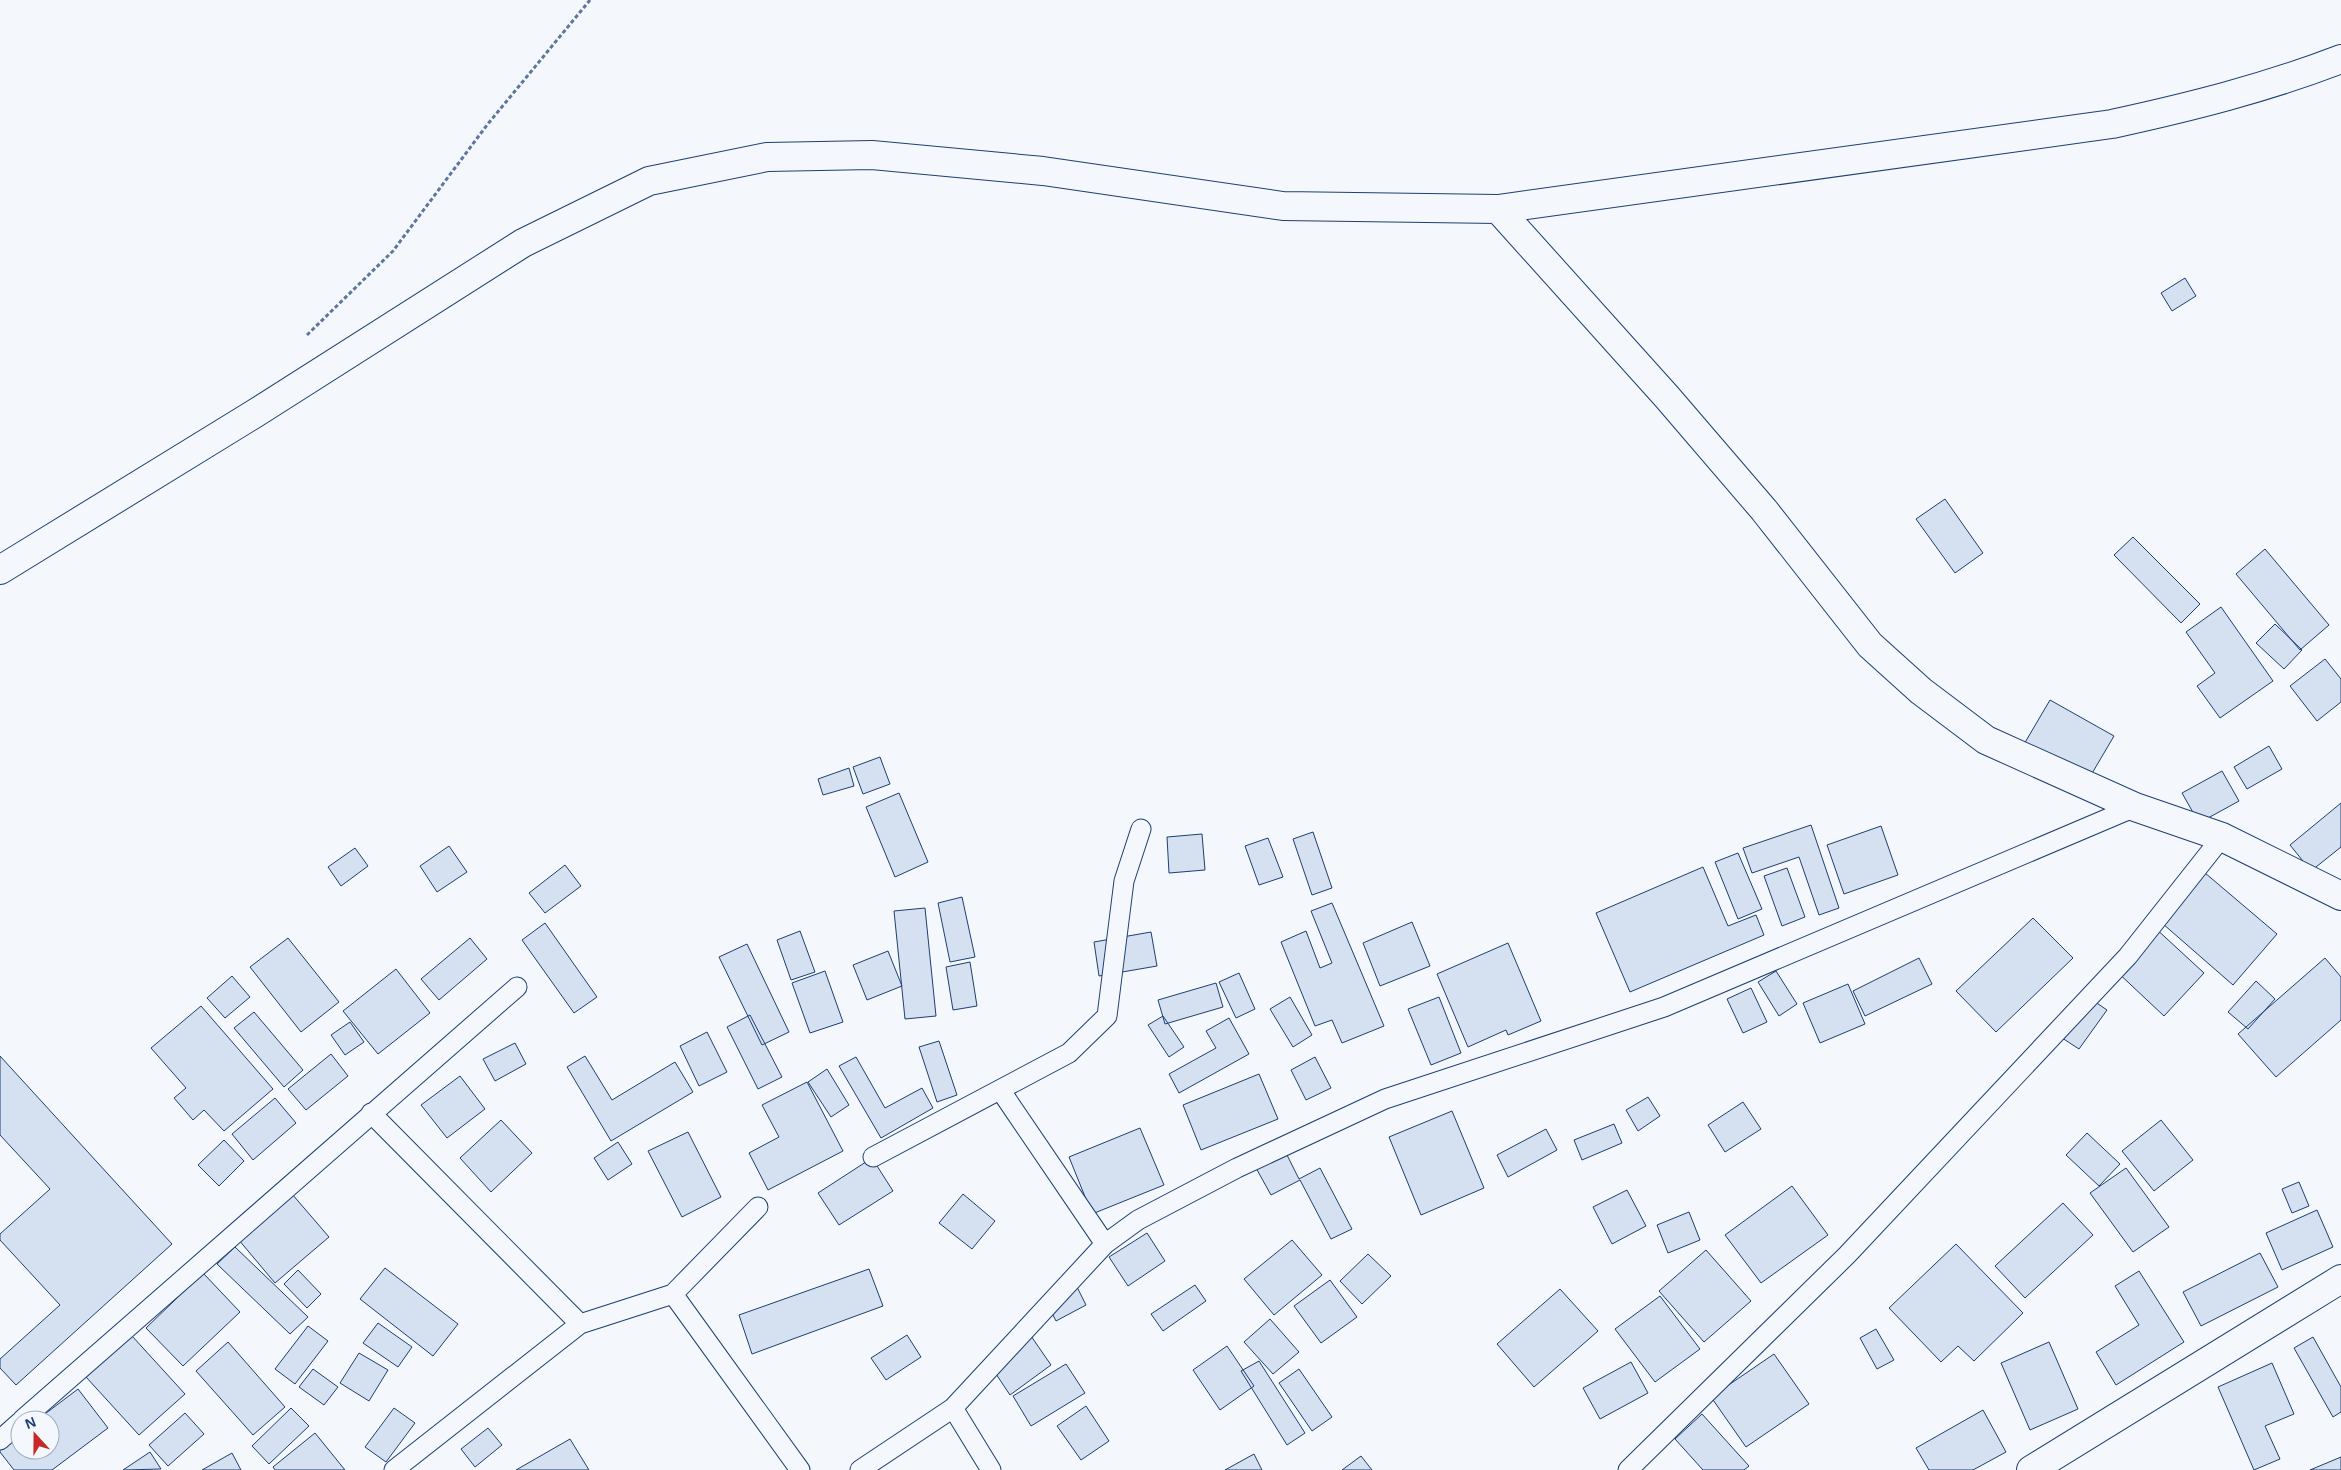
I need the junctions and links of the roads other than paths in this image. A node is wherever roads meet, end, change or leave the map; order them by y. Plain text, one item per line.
1 (2341, 59) edge
2 (1498, 209) junction
3 (0, 570) edge
4 (2135, 807) junction
5 (1141, 829) dead end
6 (2222, 837) junction
7 (2341, 896) edge
8 (517, 988) dead end
9 (1001, 1090) junction
10 (371, 1113) junction
11 (874, 1157) dead end
12 (758, 1208) dead end
13 (1105, 1244) junction
14 (2341, 1279) edge
15 (673, 1294) junction
16 (580, 1324) junction
17 (953, 1408) junction
18 (34, 1410) edge
19 (10, 1431) edge
20 (0, 1440) edge
21 (394, 1470) edge
22 (800, 1470) edge
23 (860, 1470) edge
24 (991, 1470) edge
25 (1628, 1470) edge
26 (2031, 1470) edge

1 - 2 street
2 - 3 street
2 - 4 street
4 - 6 street
4 - 13 lane
5 - 9 lane
6 - 7 street
6 - 25 lane
8 - 10 lane
9 - 11 lane
9 - 13 lane
10 - 16 lane
10 - 18 lane
12 - 15 lane
13 - 17 lane
14 - 26 street
15 - 16 lane
15 - 22 lane
16 - 21 lane
17 - 23 lane
17 - 24 lane
19 - 20 lane

